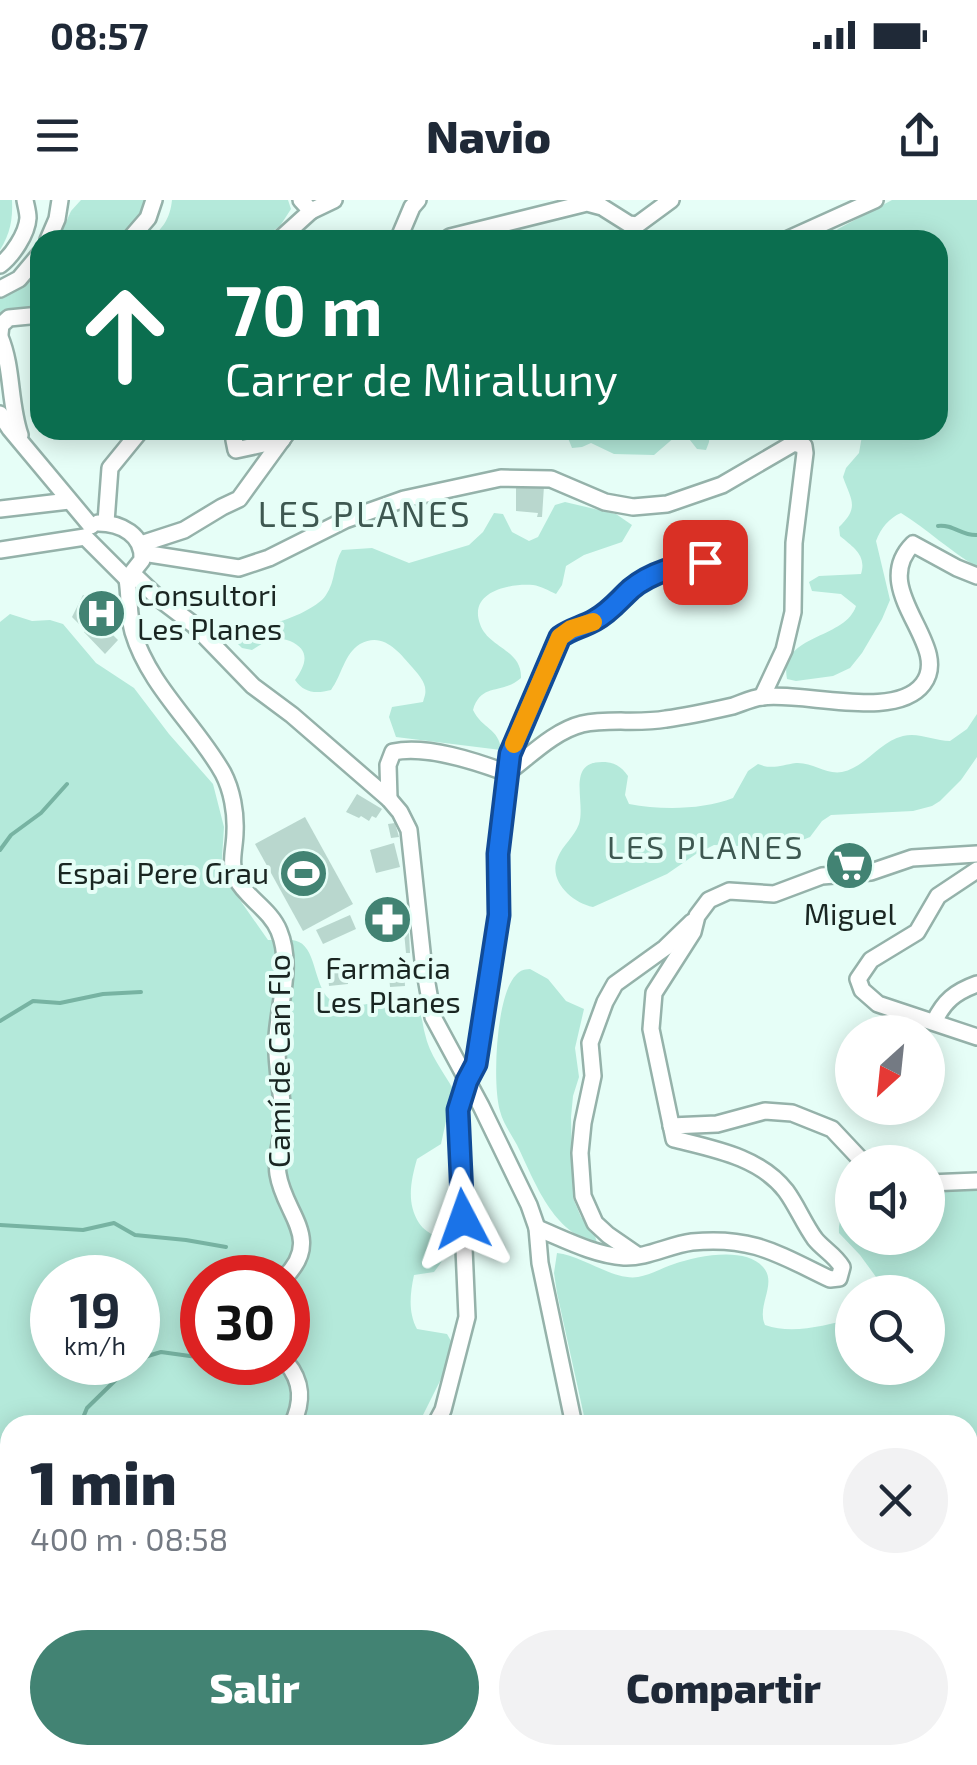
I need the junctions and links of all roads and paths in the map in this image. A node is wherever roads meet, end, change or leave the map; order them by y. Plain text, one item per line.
1 (25, 200) edge
2 (60, 200) edge
3 (154, 200) edge
4 (334, 200) edge
5 (418, 200) edge
6 (671, 200) edge
7 (875, 200) edge
8 (306, 206) edge
9 (52, 230) edge
10 (138, 230) edge
11 (287, 230) edge
12 (402, 230) edge
13 (475, 230) edge
14 (808, 230) edge
15 (0, 265) edge
16 (30, 265) edge
17 (0, 289) edge
18 (30, 316) edge
19 (1, 325) edge
20 (0, 335) edge
21 (0, 414) edge
22 (134, 440) edge
23 (234, 440) edge
24 (269, 440) edge
25 (281, 440) edge
26 (24, 446) junction
27 (69, 501) junction
28 (0, 509) edge
29 (94, 528) junction
30 (142, 548) junction
31 (0, 550) edge
32 (130, 576) junction
33 (977, 576) edge
34 (713, 580) dead end
35 (762, 696) junction
36 (507, 774) junction
37 (389, 799) junction
38 (977, 854) edge
39 (977, 870) edge
40 (698, 916) junction
41 (977, 984) edge
42 (912, 1015) edge
43 (938, 1015) edge
44 (945, 1026) edge
45 (977, 1037) edge
46 (469, 1078) junction
47 (671, 1126) junction
48 (848, 1145) edge
49 (977, 1181) edge
50 (945, 1182) edge
51 (537, 1228) junction
52 (300, 1255) edge
53 (637, 1255) junction
54 (299, 1385) edge
55 (296, 1415) edge
56 (440, 1415) edge
57 (572, 1415) edge

1 - 15 street
2 - 9 street
3 - 10 street
4 - 8 street
5 - 12 street
6 - 13 street
7 - 14 street
8 - 11 street
16 - 17 street
18 - 19 street
19 - 20 street
20 - 26 street
21 - 26 street
22 - 29 street
23 - 24 street
25 - 30 street
26 - 27 street
27 - 28 street
27 - 29 street
29 - 30 street
29 - 31 street
29 - 32 street
30 - 32 street
30 - 35 street
32 - 37 street
32 - 52 street, Camí de Can Flo
33 - 35 street
34 - 36 street
35 - 36 street
36 - 37 street
36 - 46 street
37 - 46 street
38 - 40 street
39 - 42 street
40 - 47 street
40 - 53 street
41 - 43 street
44 - 45 street
46 - 51 street
46 - 56 street
47 - 48 street
47 - 53 street
49 - 50 street
51 - 53 street
51 - 57 street
54 - 55 street

